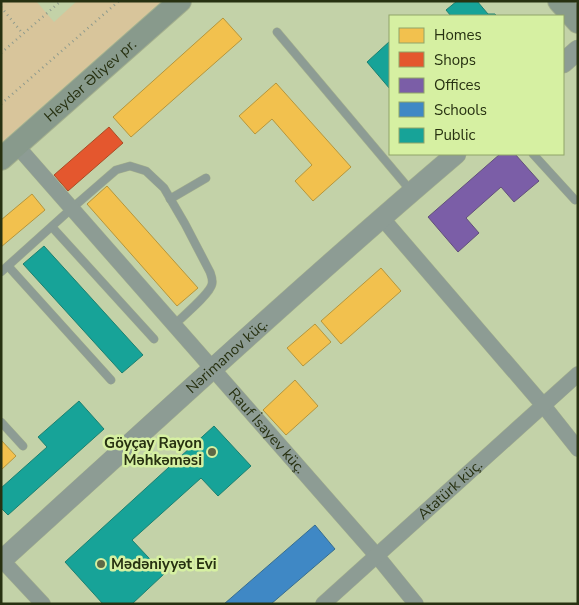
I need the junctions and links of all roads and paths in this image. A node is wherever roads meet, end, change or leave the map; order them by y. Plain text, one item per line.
1 (60, 1) edge
2 (120, 1) edge
3 (180, 1) edge
4 (559, 1) edge
5 (1, 7) edge
6 (578, 22) edge
7 (277, 32) dead end
8 (23, 34) junction
9 (578, 50) edge
10 (1, 53) edge
11 (564, 62) edge
12 (1, 104) edge
13 (9, 153) edge
14 (455, 155) edge
15 (534, 155) edge
16 (206, 178) dead end
17 (411, 191) junction
18 (170, 199) junction
19 (575, 200) dead end
20 (71, 209) junction
21 (382, 218) junction
22 (52, 227) junction
23 (4, 269) edge
24 (173, 326) junction
25 (154, 339) dead end
26 (212, 369) junction
27 (578, 374) edge
28 (111, 380) dead end
29 (543, 405) junction
30 (1, 422) edge
31 (23, 446) dead end
32 (578, 449) edge
33 (376, 556) junction
34 (2, 560) edge
35 (43, 604) edge
36 (323, 604) edge
37 (416, 604) edge

1 - 8 path
2 - 12 path
3 - 13 main road, Heydər Əliyev pr.
4 - 6 main road
5 - 8 path
7 - 17 lane
8 - 10 path
9 - 11 street
13 - 20 street, Rauf İsayev küç.
14 - 17 street, Nərimanov küç.
15 - 19 lane
16 - 18 lane
17 - 21 street, Nərimanov küç.
18 - 20 lane
18 - 24 lane
20 - 22 lane
20 - 24 street, Rauf İsayev küç.
21 - 26 street, Nərimanov küç.
21 - 29 street
22 - 23 lane
22 - 25 lane
23 - 28 lane
24 - 26 street, Rauf İsayev küç.
26 - 33 street, Rauf İsayev küç.
26 - 34 street, Nərimanov küç.
27 - 29 street, Atatürk küç.
29 - 32 street
29 - 33 street, Atatürk küç.
30 - 31 lane
33 - 36 street, Atatürk küç.
33 - 37 street, Rauf İsayev küç.
34 - 35 street

